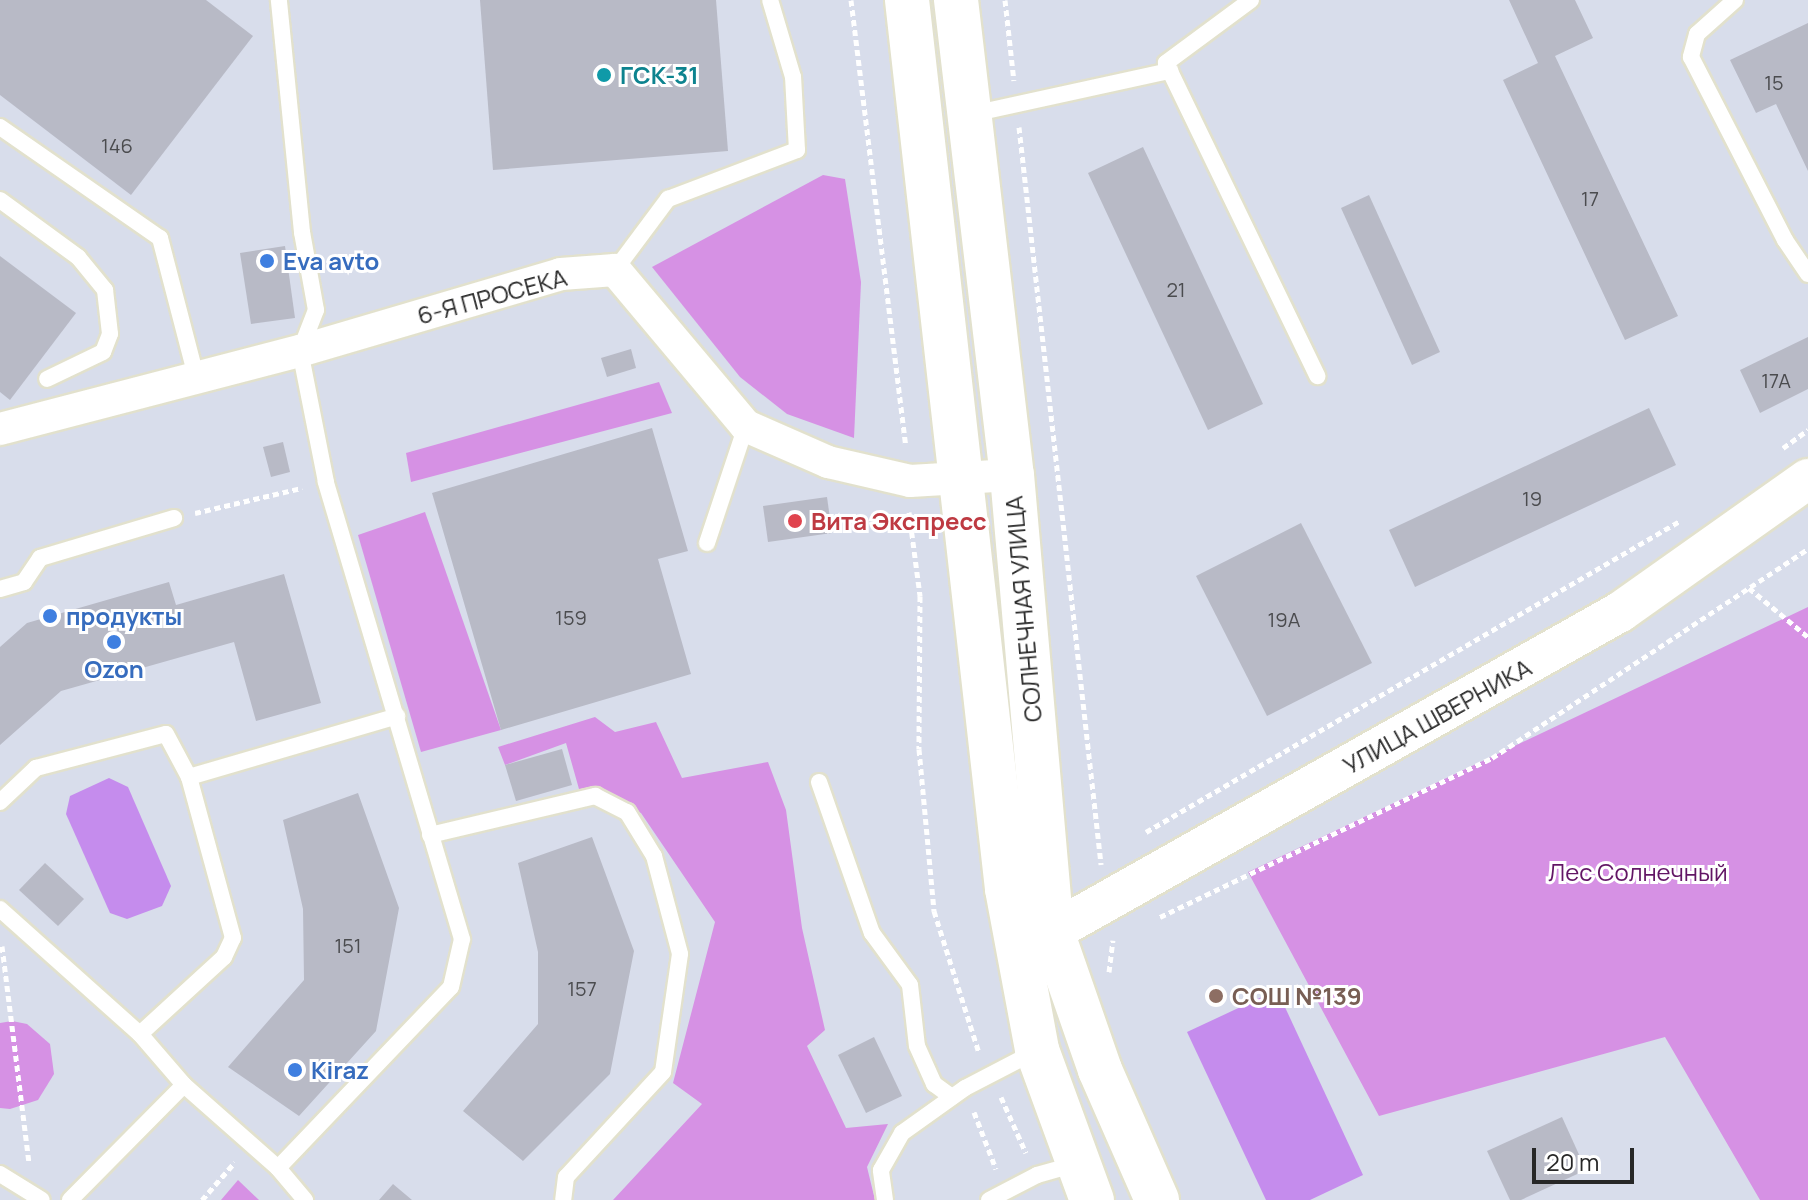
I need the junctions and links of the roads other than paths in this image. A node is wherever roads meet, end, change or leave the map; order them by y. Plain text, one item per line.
1 (279, 0) edge
2 (770, 0) edge
3 (907, 0) edge
4 (956, 0) edge
5 (1251, 0) edge
6 (1735, 0) edge
7 (1170, 71) junction
8 (970, 115) junction
9 (0, 127) edge
10 (0, 200) edge
11 (615, 270) junction
12 (1808, 274) edge
13 (300, 351) junction
14 (196, 376) junction
15 (1317, 376) dead end
16 (47, 379) dead end
17 (746, 426) junction
18 (0, 429) edge
19 (1012, 475) junction
20 (957, 477) junction
21 (1808, 479) edge
22 (174, 518) road end
23 (707, 543) dead end
24 (0, 589) edge
25 (397, 716) junction
26 (189, 777) junction
27 (819, 782) dead end
28 (0, 802) edge
29 (430, 835) junction
30 (0, 909) edge
31 (1052, 932) junction
32 (140, 1034) junction
33 (1037, 1050) junction
34 (184, 1085) junction
35 (958, 1093) junction
36 (278, 1168) junction
37 (0, 1174) edge
38 (1069, 1180) edge
39 (996, 1196) edge
40 (38, 1197) edge
41 (70, 1200) edge
42 (305, 1200) edge
43 (563, 1200) edge
44 (885, 1200) edge
45 (1157, 1200) edge

1 - 13 lane
2 - 11 lane
3 - 20 main road, СОЛНЕЧНАЯ УЛИЦА
4 - 8 main road, СОЛНЕЧНАЯ УЛИЦА
5 - 7 lane
6 - 12 lane
7 - 8 lane
7 - 15 lane
8 - 19 main road, СОЛНЕЧНАЯ УЛИЦА
9 - 14 lane
10 - 16 lane
11 - 13 street, 6-Я ПРОСЕКА
11 - 17 street
13 - 14 street, 6-Я ПРОСЕКА
13 - 25 lane
14 - 18 street, 6-Я ПРОСЕКА
17 - 20 street
17 - 23 lane
19 - 20 street
19 - 31 main road, СОЛНЕЧНАЯ УЛИЦА
20 - 33 main road, СОЛНЕЧНАЯ УЛИЦА
21 - 31 street, УЛИЦА ШВЕРНИКА
22 - 24 lane
25 - 26 lane
25 - 29 lane
26 - 28 lane
26 - 32 lane
27 - 35 lane
29 - 36 lane
29 - 43 lane
30 - 32 lane
31 - 45 main road, СОЛНЕЧНАЯ УЛИЦА
32 - 34 lane
33 - 35 lane
33 - 38 main road, СОЛНЕЧНАЯ УЛИЦА
34 - 36 lane
34 - 41 lane
35 - 44 lane
36 - 42 lane
37 - 40 lane
38 - 39 lane

